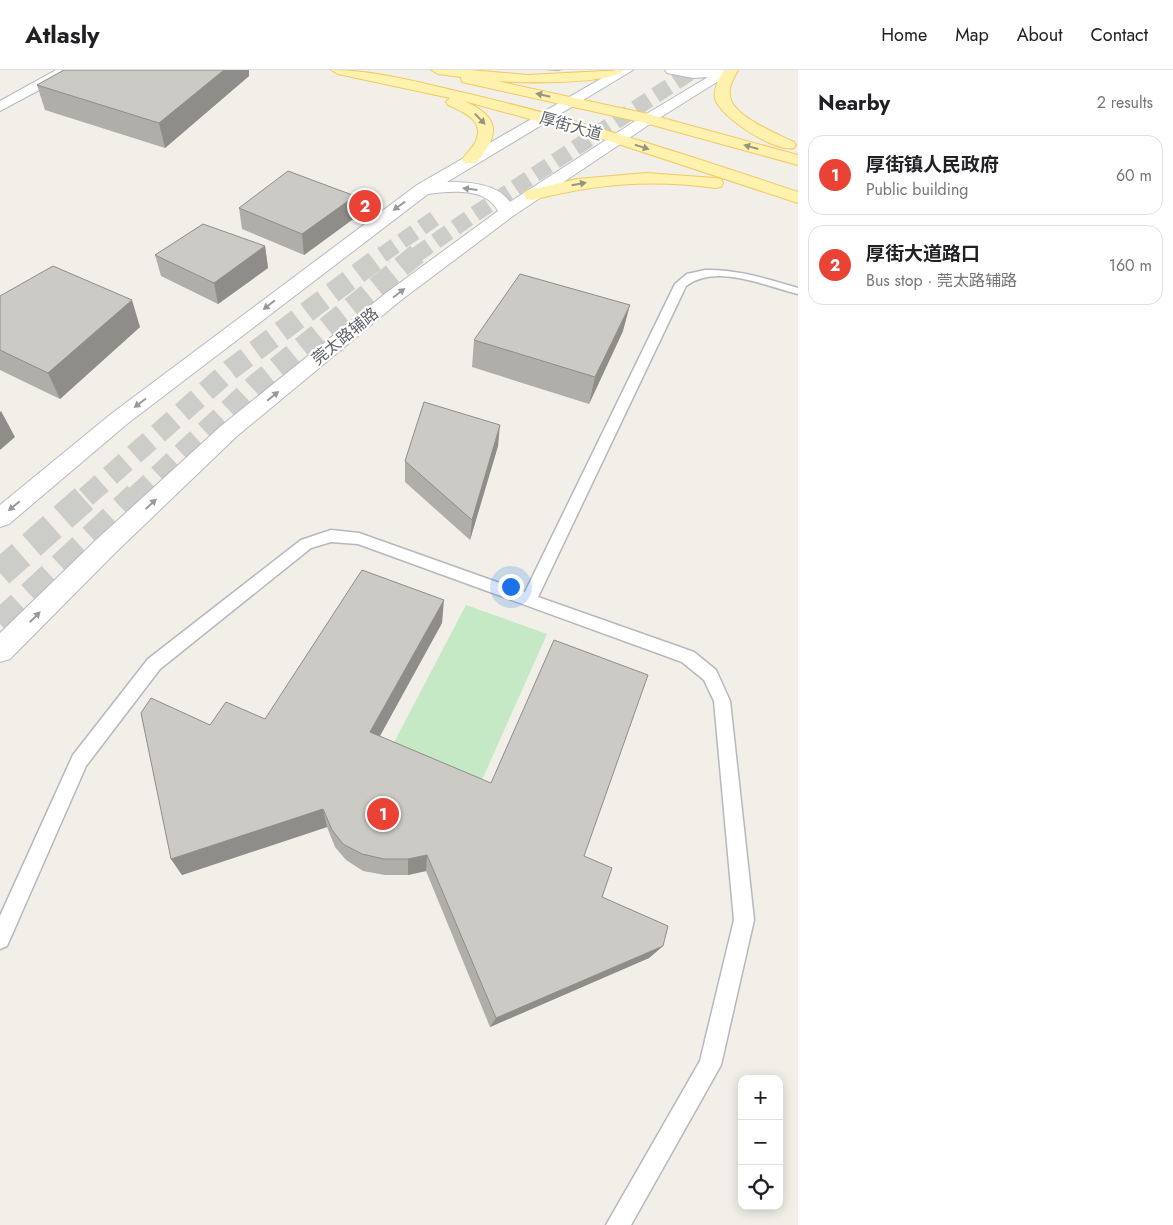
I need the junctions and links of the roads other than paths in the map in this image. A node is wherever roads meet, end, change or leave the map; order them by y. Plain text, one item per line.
1 (66, 70) edge
2 (338, 70) edge
3 (617, 70) edge
4 (626, 70) edge
5 (672, 70) edge
6 (729, 70) edge
7 (432, 71) edge
8 (388, 80) junction
9 (574, 102) junction
10 (0, 107) edge
11 (545, 118) junction
12 (648, 119) junction
13 (618, 139) junction
14 (798, 150) edge
15 (470, 160) junction
16 (798, 160) edge
17 (423, 189) junction
18 (532, 195) junction
19 (798, 199) edge
20 (507, 212) junction
21 (798, 291) edge
22 (0, 518) edge
23 (529, 600) junction
24 (0, 651) edge
25 (0, 939) edge
26 (618, 1225) edge

1 - 10 main road
2 - 8 main road, 厚街大道
3 - 7 main road
4 - 9 main road
5 - 6 main road
6 - 12 main road, 莞太路辅路
6 - 14 main road
9 -> 7 main road, 厚街大道
8 - 11 main road, 厚街大道
8 -> 15 main road
9 - 11 main road
9 - 12 main road, 厚街大道
11 - 13 main road, 厚街大道
11 - 15 main road
12 - 13 main road, 莞太路辅路
16 -> 12 main road, 厚街大道
13 - 18 main road, 莞太路辅路
13 -> 19 main road, 厚街大道
15 - 17 main road
20 -> 17 main road
17 -> 22 main road
18 -> 19 main road
18 - 20 main road, 莞太路辅路
24 -> 20 main road, 莞太路辅路
21 - 23 lane
23 - 25 lane
23 - 26 lane

